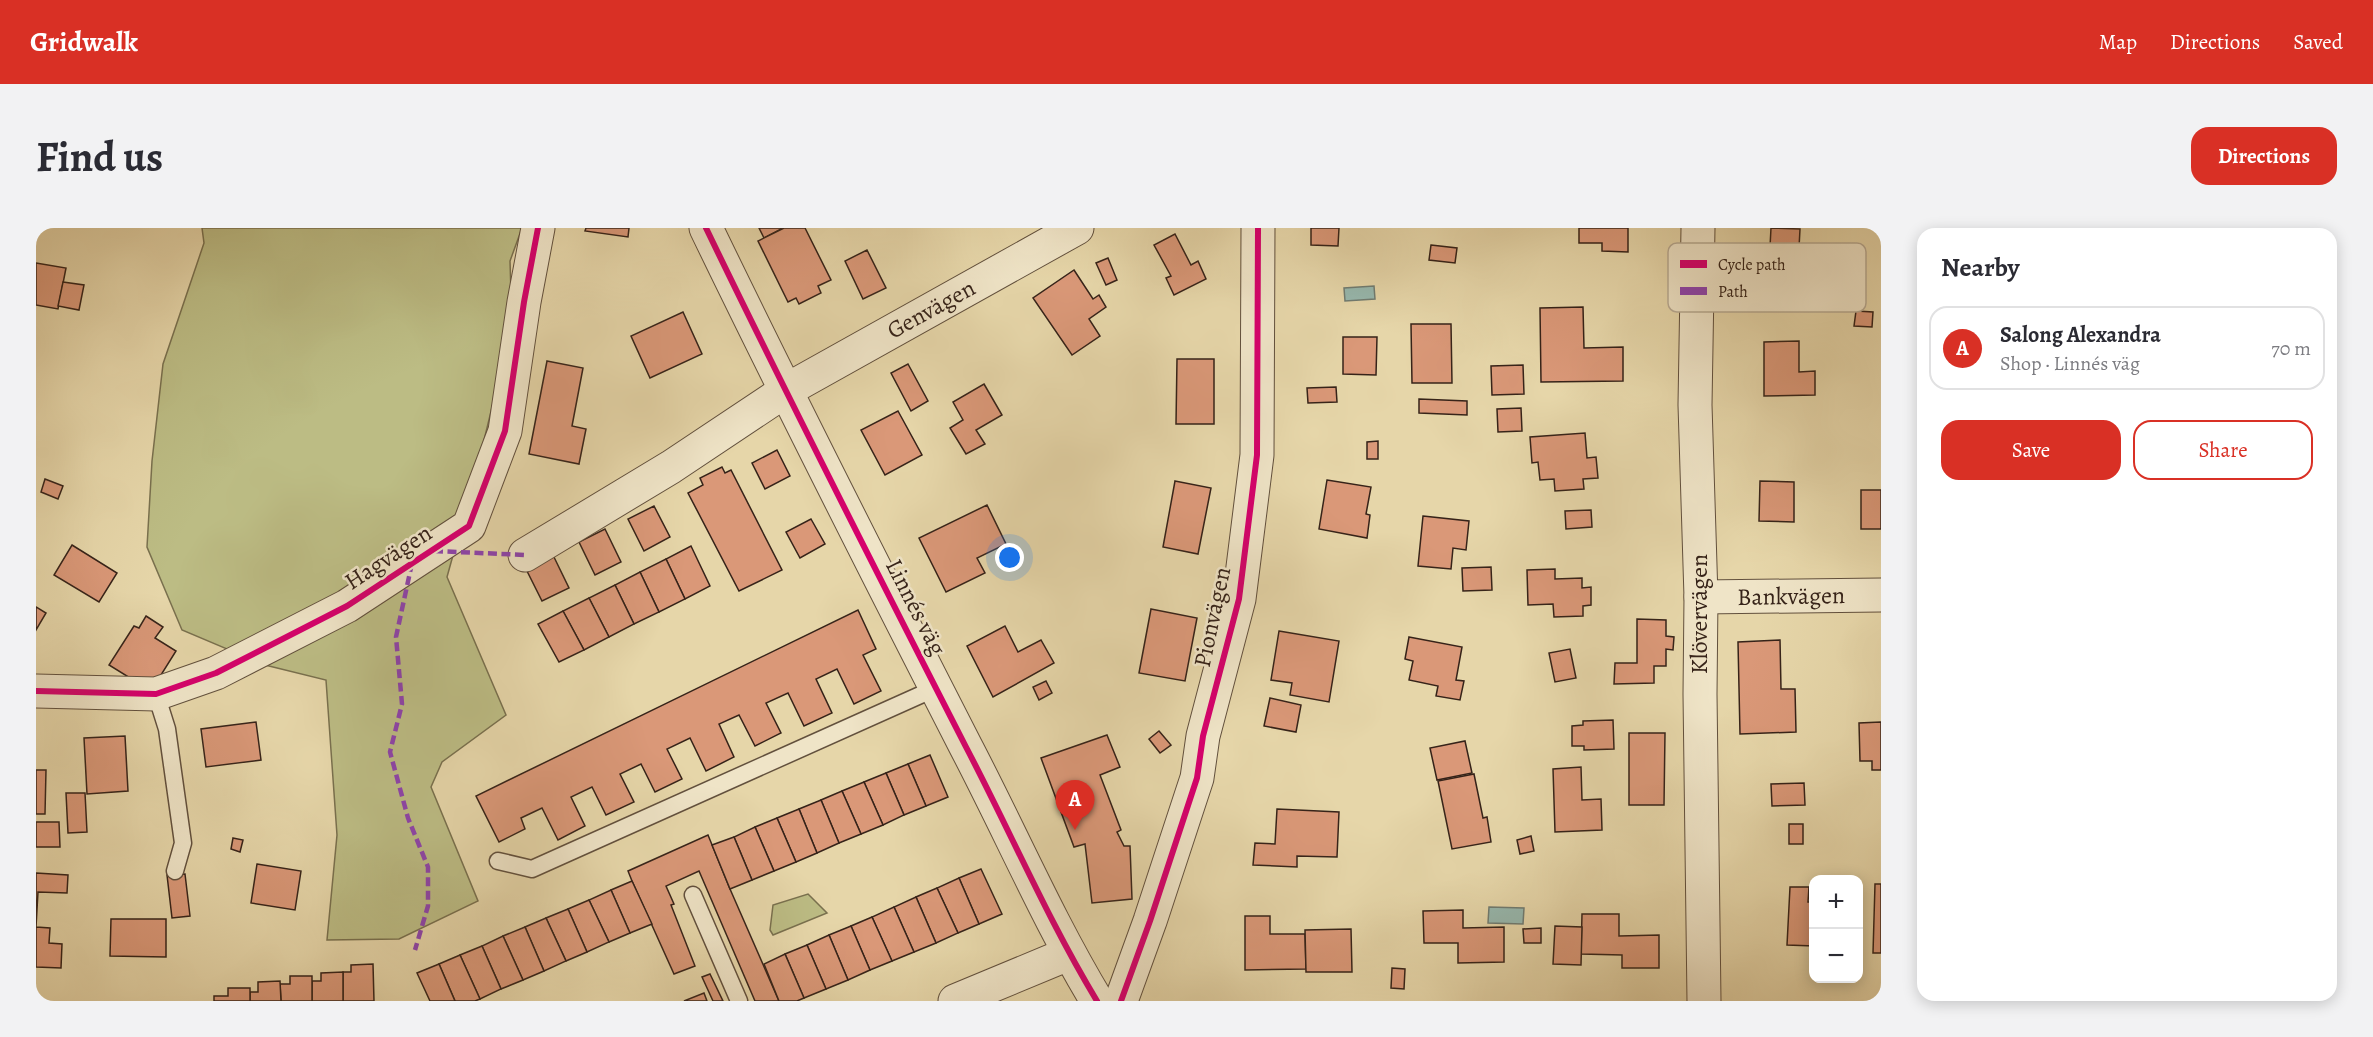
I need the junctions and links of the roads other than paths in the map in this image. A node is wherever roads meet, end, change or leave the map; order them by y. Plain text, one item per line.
1 (538, 228) edge
2 (706, 228) edge
3 (1077, 228) edge
4 (1258, 228) edge
5 (1698, 228) edge
6 (1698, 243) edge
7 (1697, 312) edge
8 (785, 391) junction
9 (525, 555) dead end
10 (1881, 594) edge
11 (1701, 597) junction
12 (936, 688) junction
13 (36, 692) edge
14 (156, 694) junction
15 (498, 861) dead end
16 (176, 871) dead end
17 (693, 894) dead end
18 (1068, 954) junction
19 (739, 1001) edge
20 (955, 1001) edge
21 (1096, 1001) edge
22 (1121, 1001) edge
23 (1704, 1001) edge

1 - 14 street, Hagvägen
2 - 8 street, Linnés väg
3 - 8 street, Genvägen
4 - 22 street, Pionvägen
5 - 6 street, Klövervägen
7 - 11 street, Klövervägen
8 - 9 street
8 - 12 street, Linnés väg
10 - 11 street, Bankvägen
11 - 23 street, Klövervägen
12 - 15 lane
12 - 18 street, Linnés väg
13 - 14 street, Hagvägen
14 - 16 lane
17 - 19 lane
18 - 20 street
18 - 21 street, Linnés väg

